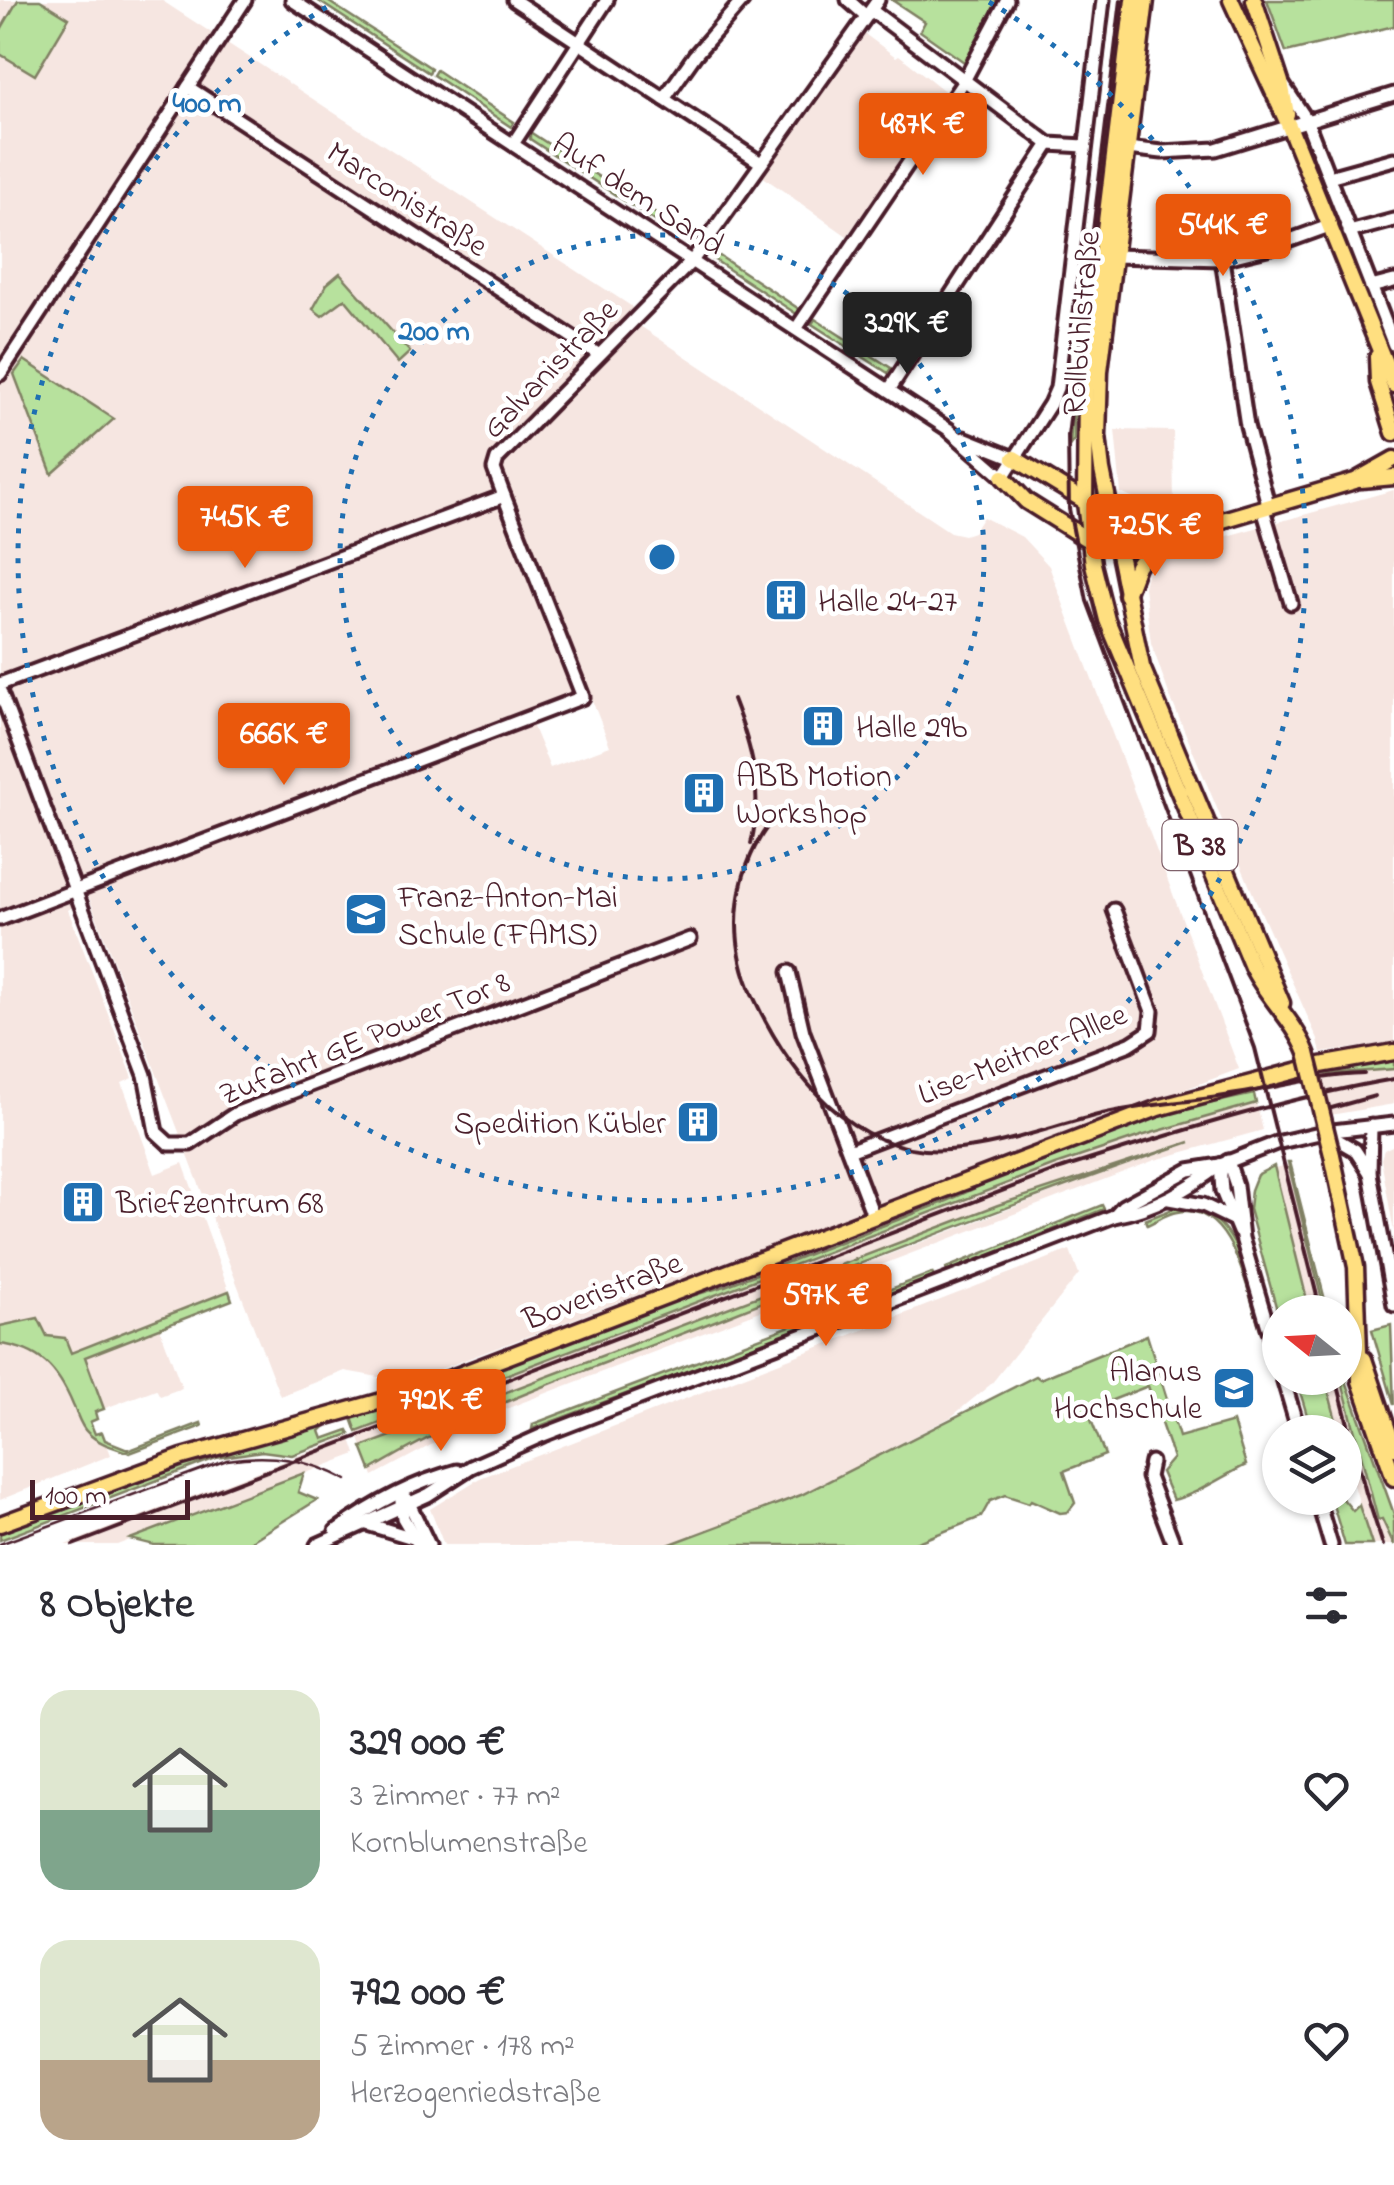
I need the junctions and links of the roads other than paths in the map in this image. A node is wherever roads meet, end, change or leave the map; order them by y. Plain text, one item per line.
1 (244, 0) edge
2 (292, 0) edge
3 (514, 0) edge
4 (608, 0) edge
5 (743, 0) edge
6 (848, 0) edge
7 (878, 0) edge
8 (1007, 0) edge
9 (1103, 0) edge
10 (1132, 0) edge
11 (1146, 0) edge
12 (1230, 0) edge
13 (1254, 0) edge
14 (865, 15) junction
15 (1263, 28) junction
16 (1245, 34) junction
17 (579, 42) junction
18 (964, 80) junction
19 (1281, 82) junction
20 (188, 87) junction
21 (1394, 94) edge
22 (664, 99) junction
23 (1306, 119) junction
24 (1288, 126) junction
25 (513, 144) junction
26 (1050, 144) junction
27 (1086, 146) junction
28 (1132, 149) junction
29 (1394, 159) edge
30 (760, 163) junction
31 (1329, 177) junction
32 (1394, 220) edge
33 (1329, 226) junction
34 (1350, 232) junction
35 (1118, 256) junction
36 (1222, 258) junction
37 (692, 261) junction
38 (1394, 281) edge
39 (1371, 287) junction
40 (796, 330) junction
41 (1394, 343) edge
42 (1376, 346) junction
43 (598, 354) junction
44 (0, 374) edge
45 (1394, 385) edge
46 (889, 390) junction
47 (1391, 417) edge
48 (955, 434) junction
49 (1394, 434) edge
50 (1014, 458) junction
51 (1394, 459) edge
52 (1084, 462) junction
53 (1002, 477) junction
54 (1394, 477) edge
55 (1355, 480) junction
56 (1061, 487) junction
57 (504, 496) junction
58 (1085, 503) junction
59 (1266, 509) junction
60 (1110, 511) junction
61 (1162, 526) junction
62 (1199, 527) junction
63 (1115, 540) junction
64 (1090, 541) junction
65 (1152, 545) junction
66 (1126, 596) junction
67 (1291, 603) dead end
68 (0, 687) edge
69 (75, 890) junction
70 (1114, 910) dead end
71 (0, 920) edge
72 (686, 941) dead end
73 (789, 972) dead end
74 (1309, 1052) junction
75 (1394, 1052) edge
76 (1394, 1124) edge
77 (1366, 1126) junction
78 (1324, 1132) junction
79 (849, 1150) junction
80 (1356, 1150) junction
81 (1335, 1154) junction
82 (1224, 1163) junction
83 (1370, 1173) junction
84 (1165, 1199) junction
85 (873, 1215) junction
86 (1114, 1216) junction
87 (1232, 1220) junction
88 (1242, 1238) junction
89 (1394, 1305) edge
90 (1262, 1306) edge
91 (1394, 1448) edge
92 (1151, 1462) dead end
93 (471, 1468) junction
94 (1394, 1478) edge
95 (400, 1492) junction
96 (406, 1505) junction
97 (1322, 1515) edge
98 (0, 1524) edge
99 (366, 1524) junction
100 (416, 1542) edge
101 (429, 1545) edge
102 (1174, 1545) edge
103 (1331, 1545) edge

1 - 20 street
2 - 25 street, Auf dem Sand
3 - 17 street
4 - 17 street
5 - 22 street
6 - 14 street
7 - 14 street, Galvanistraße
8 - 18 street
9 - 27 street, Rollbühlstraße
10 - 52 main road, Rollbühlstraße / B 38
11 - 28 main road, Rollbühlstraße / B 38
12 - 16 main road
13 - 15 main road
14 - 18 street
14 - 30 street, Galvanistraße
15 - 16 main road
15 - 19 main road
16 - 24 main road
17 - 22 street
17 - 25 street
18 - 26 street
18 - 40 street
19 - 23 street
19 - 24 main road
20 - 43 street, Marconistraße
20 - 44 street
21 - 23 street
22 - 30 street
23 - 24 street
23 - 31 street
24 - 28 street
24 - 33 main road
25 - 37 street, Auf dem Sand
26 - 27 street
26 - 46 street
27 - 50 street, Rollbühlstraße
28 - 35 main road, Rollbühlstraße / B 38
29 - 31 street
30 - 37 street, Galvanistraße
31 - 34 street
32 - 34 street
33 - 36 street
33 - 42 main road
34 - 39 street
35 - 36 street
35 - 60 main road, Rollbühlstraße / B 38
36 - 59 street
37 - 40 street, Auf dem Sand
37 - 43 street, Galvanistraße
38 - 39 street
39 - 41 street
40 - 46 street, Auf dem Sand
42 - 45 main road
42 - 47 main road
43 - 57 street, Galvanistraße
46 - 48 street, Auf dem Sand
47 - 49 main road
48 - 50 street, Auf dem Sand
48 - 53 street, Auf dem Sand
50 - 53 street, Rollbühlstraße
50 - 56 main road, Auf dem Sand
51 - 55 main road
52 - 56 main road
52 - 58 main road, Rollbühlstraße / B 38
53 - 64 main road, Auf dem Sand
54 - 55 main road
55 - 59 main road
56 - 58 main road, Auf dem Sand
57 - 68 street
57 - 69 street, Galvanistraße
58 - 60 main road, Auf dem Sand
58 - 64 main road, Rollbühlstraße / B 38
59 - 62 main road
59 - 67 street
60 - 61 main road, Auf dem Sand
60 - 63 main road, Rollbühlstraße / B 38
61 - 62 main road
61 - 63 main road
62 - 65 main road
63 - 64 main road, Auf dem Sand
63 - 65 main road
63 - 66 main road, Rollbühlstraße / B 38
64 - 74 main road, B 38
65 - 66 main road
66 - 74 main road, Rollbühlstraße / B 38
68 - 69 street
69 - 71 street
69 - 72 street, Zufahrt GE Power Tor 8
70 - 79 street, Lise-Meitner-Allee
73 - 79 street
74 - 81 main road, B 38, bridge
75 - 85 main road, Boveristraße
76 - 77 street
77 - 78 street
77 - 80 street
77 - 83 street
78 - 80 street
78 - 82 street
79 - 85 street
80 - 83 street
81 - 91 main road, B 38
81 - 94 main road, B 38
82 - 84 street
82 - 86 street
82 - 87 street
82 - 88 street
83 - 89 street
84 - 86 street
84 - 87 street
85 - 98 main road, Boveristraße
86 - 93 street
87 - 88 street
88 - 90 street
92 - 102 street
93 - 95 street
93 - 96 street
95 - 96 street
95 - 99 street
96 - 99 street
96 - 100 street
96 - 101 street
97 - 103 street
99 - 100 street

